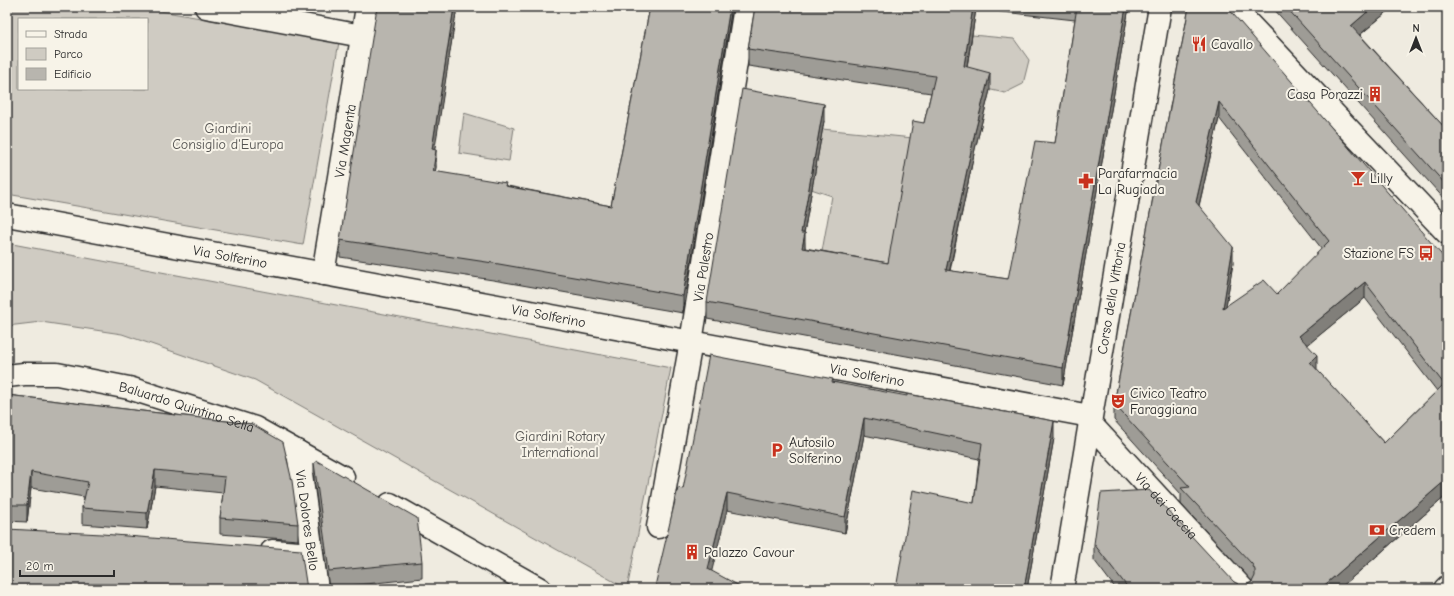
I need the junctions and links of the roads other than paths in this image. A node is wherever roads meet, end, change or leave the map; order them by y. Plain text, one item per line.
1 (206, 7) edge
2 (366, 7) edge
3 (745, 7) edge
4 (1160, 7) edge
5 (1233, 7) edge
6 (362, 36) junction
7 (7, 215) edge
8 (1447, 233) edge
9 (322, 274) junction
10 (691, 342) junction
11 (7, 376) edge
12 (1090, 419) junction
13 (298, 452) junction
14 (658, 527) dead end
15 (250, 549) edge
16 (312, 554) junction
17 (1447, 587) edge
18 (318, 589) edge
19 (540, 589) edge
20 (1062, 589) edge
21 (1243, 589) edge
22 (1445, 589) edge

1 - 6 street
2 - 6 street, Via Magenta
3 - 10 street, Via Palestro
4 - 12 street, Corso della Vittoria
5 - 8 street
6 - 9 street, Via Magenta
7 - 9 street, Via Solferino
9 - 10 street, Via Solferino
10 - 12 street, Via Solferino
10 - 14 street, Via Palestro
11 - 13 street, Baluardo Quintino Sella
12 - 20 street, Corso della Vittoria
12 - 21 street, Via dei Caccia
13 - 16 street, Via Dolores Bello
13 - 19 street, Baluardo Quintino Sella
15 - 16 street
16 - 18 street, Via Dolores Bello
17 - 22 street

